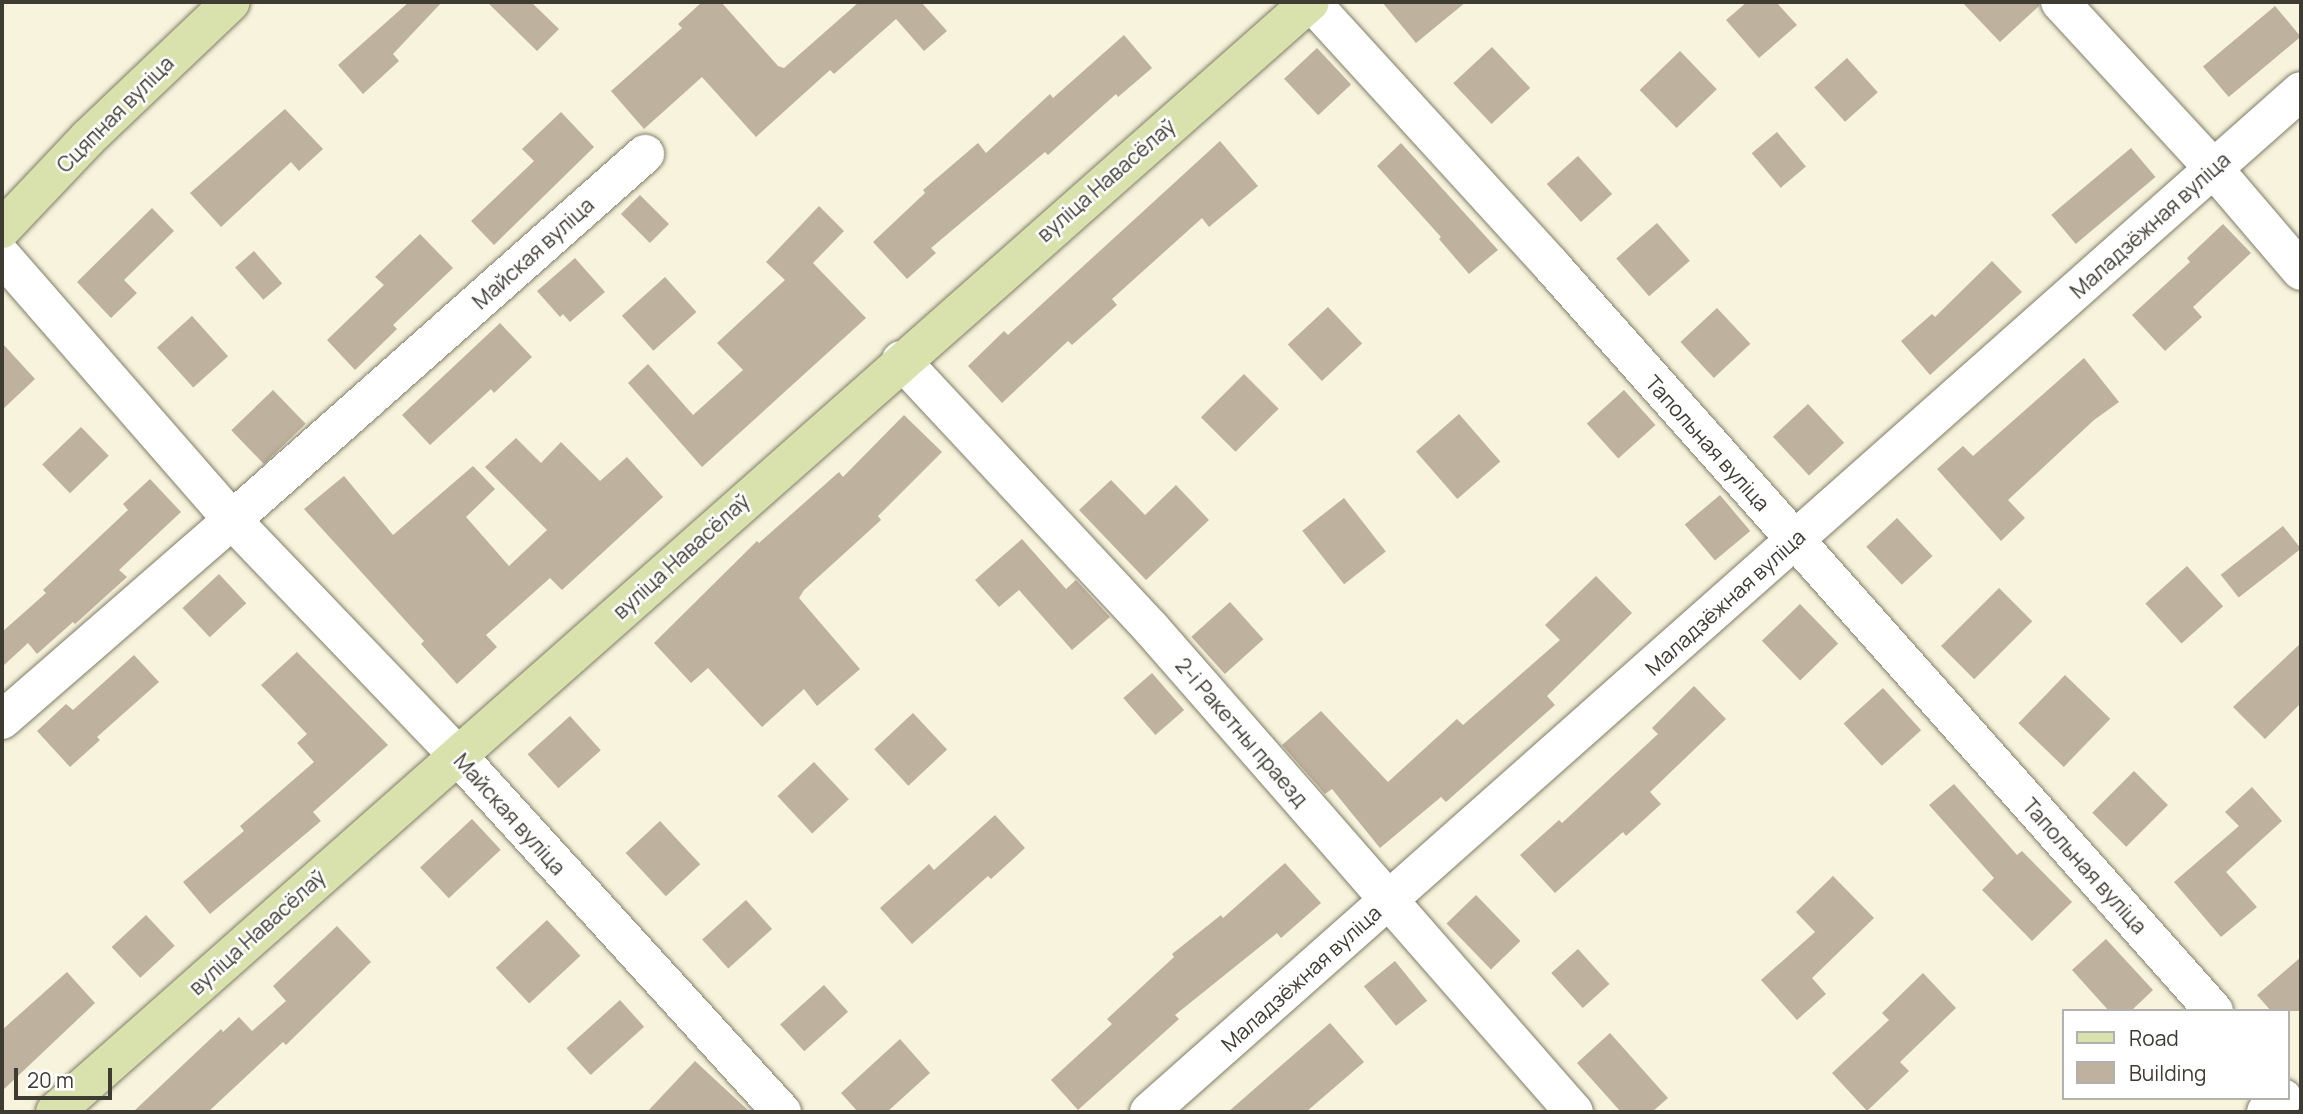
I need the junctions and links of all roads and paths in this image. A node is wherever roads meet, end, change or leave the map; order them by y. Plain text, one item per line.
1 (231, 2) edge
2 (1310, 2) edge
3 (2060, 2) edge
4 (2301, 91) edge
5 (645, 154) dead end
6 (2214, 169) junction
7 (2, 229) edge
8 (2, 256) edge
9 (2301, 271) edge
10 (901, 360) junction
11 (232, 520) junction
12 (1794, 541) junction
13 (2, 720) edge
14 (457, 755) junction
15 (1389, 900) junction
16 (2212, 1009) edge
17 (2289, 1096) edge
18 (2281, 1100) edge
19 (2301, 1109) edge
20 (55, 1112) edge
21 (782, 1112) edge
22 (1149, 1112) edge
23 (1574, 1112) edge
24 (2266, 1112) edge

1 - 7 main road, Сцяпная вуліца
2 - 10 main road, вуліца Навасёлаў
2 - 12 street, Тапольная вуліца
3 - 6 street
4 - 6 street, Маладзёжная вуліца
5 - 11 street, Майская вуліца
6 - 9 street
6 - 12 street, Маладзёжная вуліца
8 - 11 street, Майская вуліца
10 - 14 main road, вуліца Навасёлаў
10 - 15 street, 2-і Ракетны праезд
11 - 13 street, Майская вуліца
11 - 14 street, Майская вуліца
12 - 15 street, Маладзёжная вуліца
12 - 16 street, Тапольная вуліца
14 - 20 main road, вуліца Навасёлаў
14 - 21 street, Майская вуліца
15 - 22 street, Маладзёжная вуліца
15 - 23 street, 2-і Ракетны праезд
17 - 19 street
18 - 24 street

